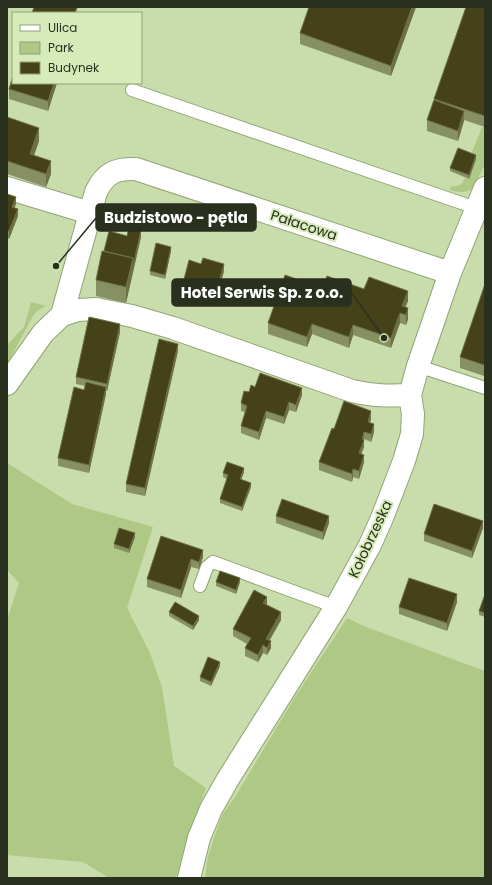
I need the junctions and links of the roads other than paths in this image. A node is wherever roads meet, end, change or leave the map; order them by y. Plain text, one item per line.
1 (132, 90) dead end
2 (7, 188) edge
3 (485, 188) edge
4 (476, 208) junction
5 (90, 213) junction
6 (450, 273) junction
7 (62, 315) junction
8 (418, 366) junction
9 (7, 384) edge
10 (485, 388) edge
11 (410, 395) junction
12 (200, 586) dead end
13 (336, 606) junction
14 (190, 872) edge

1 - 4 lane
2 - 5 street
3 - 4 street, Kołobrzeska
4 - 6 street, Kołobrzeska
5 - 6 street, Pałacowa
5 - 7 street, Pałacowa
6 - 8 street, Kołobrzeska
7 - 9 street
7 - 11 street
8 - 10 lane
8 - 11 street, Kołobrzeska
11 - 13 street, Kołobrzeska
12 - 13 lane
13 - 14 street, Kołobrzeska

